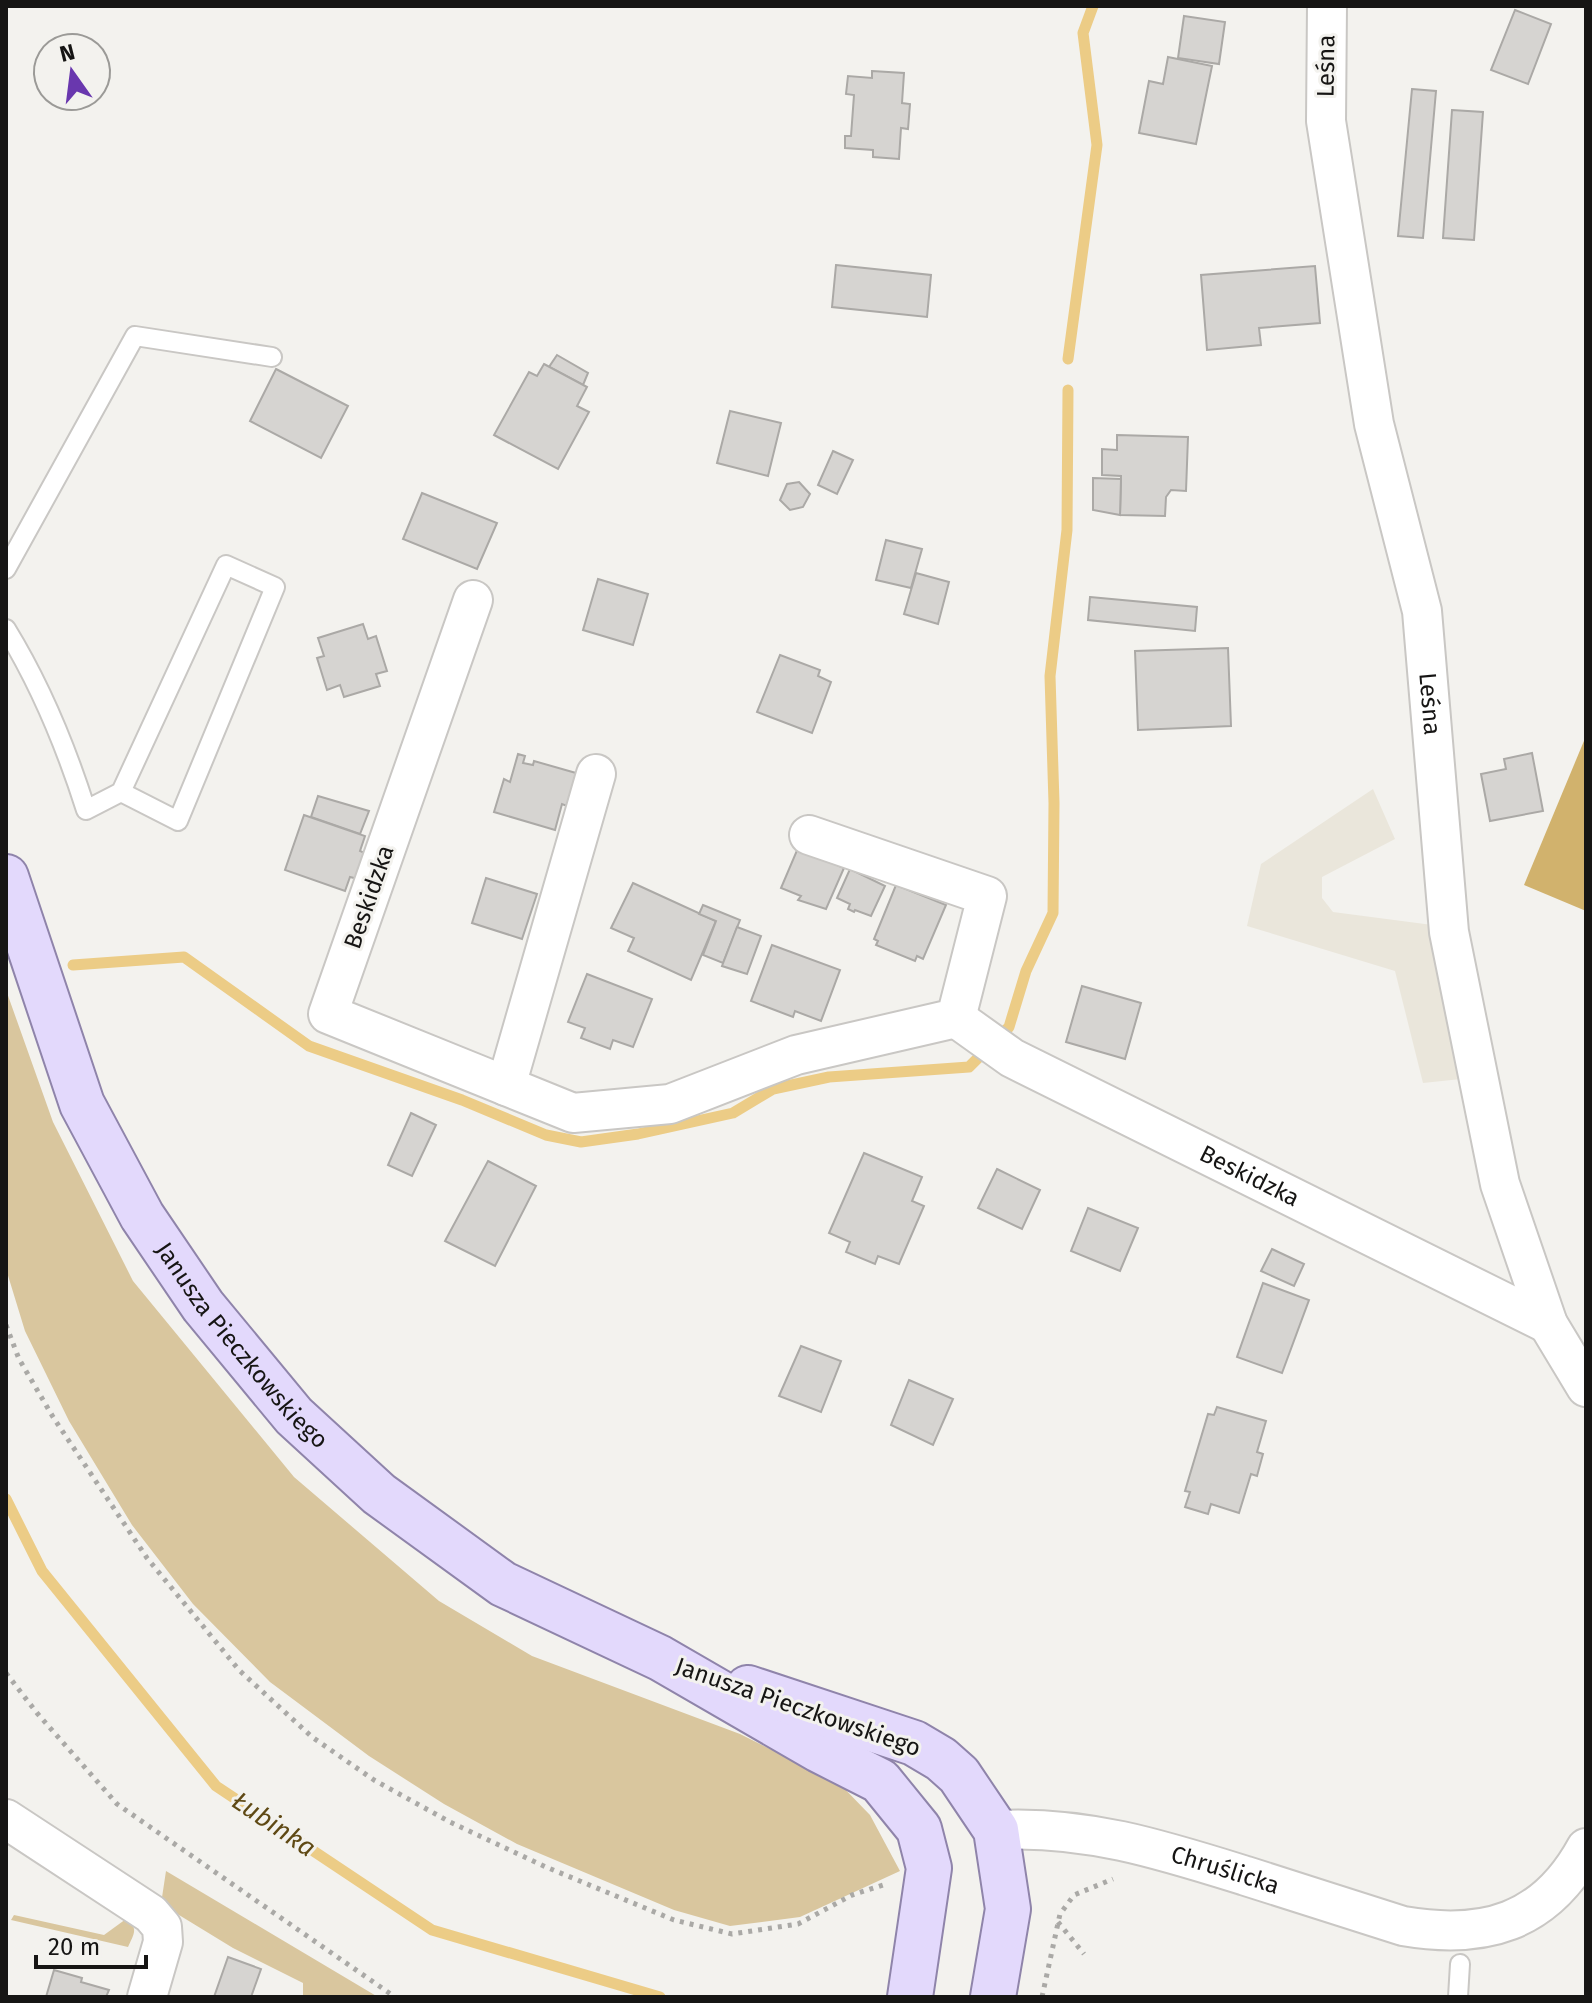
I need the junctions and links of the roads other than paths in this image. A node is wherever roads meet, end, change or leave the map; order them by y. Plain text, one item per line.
1 (1327, 6) edge
2 (272, 357) dead end
3 (6, 569) edge
4 (473, 600) dead end
5 (6, 629) edge
6 (596, 774) dead end
7 (121, 792) junction
8 (809, 835) dead end
9 (6, 877) edge
10 (966, 1026) junction
11 (506, 1086) junction
12 (1548, 1324) junction
13 (1586, 1387) edge
14 (660, 1658) junction
15 (6, 1819) edge
16 (996, 1830) junction
17 (1586, 1848) edge
18 (925, 1863) junction
19 (1460, 1964) dead end
20 (147, 1997) edge
21 (910, 1997) edge
22 (993, 1997) edge
23 (1458, 1997) edge

1 - 12 street, Leśna
2 - 3 lane
4 - 11 street, Beskidzka
5 - 7 lane
6 - 11 street
7 - 7 lane
8 - 10 street
9 - 14 main road, Janusza Pieczkowskiego
10 - 11 street, Beskidzka
10 - 12 street, Beskidzka
12 - 13 street, Leśna
14 - 16 main road, Janusza Pieczkowskiego
14 - 18 main road, Janusza Pieczkowskiego
15 - 20 street
16 - 17 street, Chruślicka
16 - 18 main road
16 - 22 main road
18 - 21 main road
19 - 23 lane

